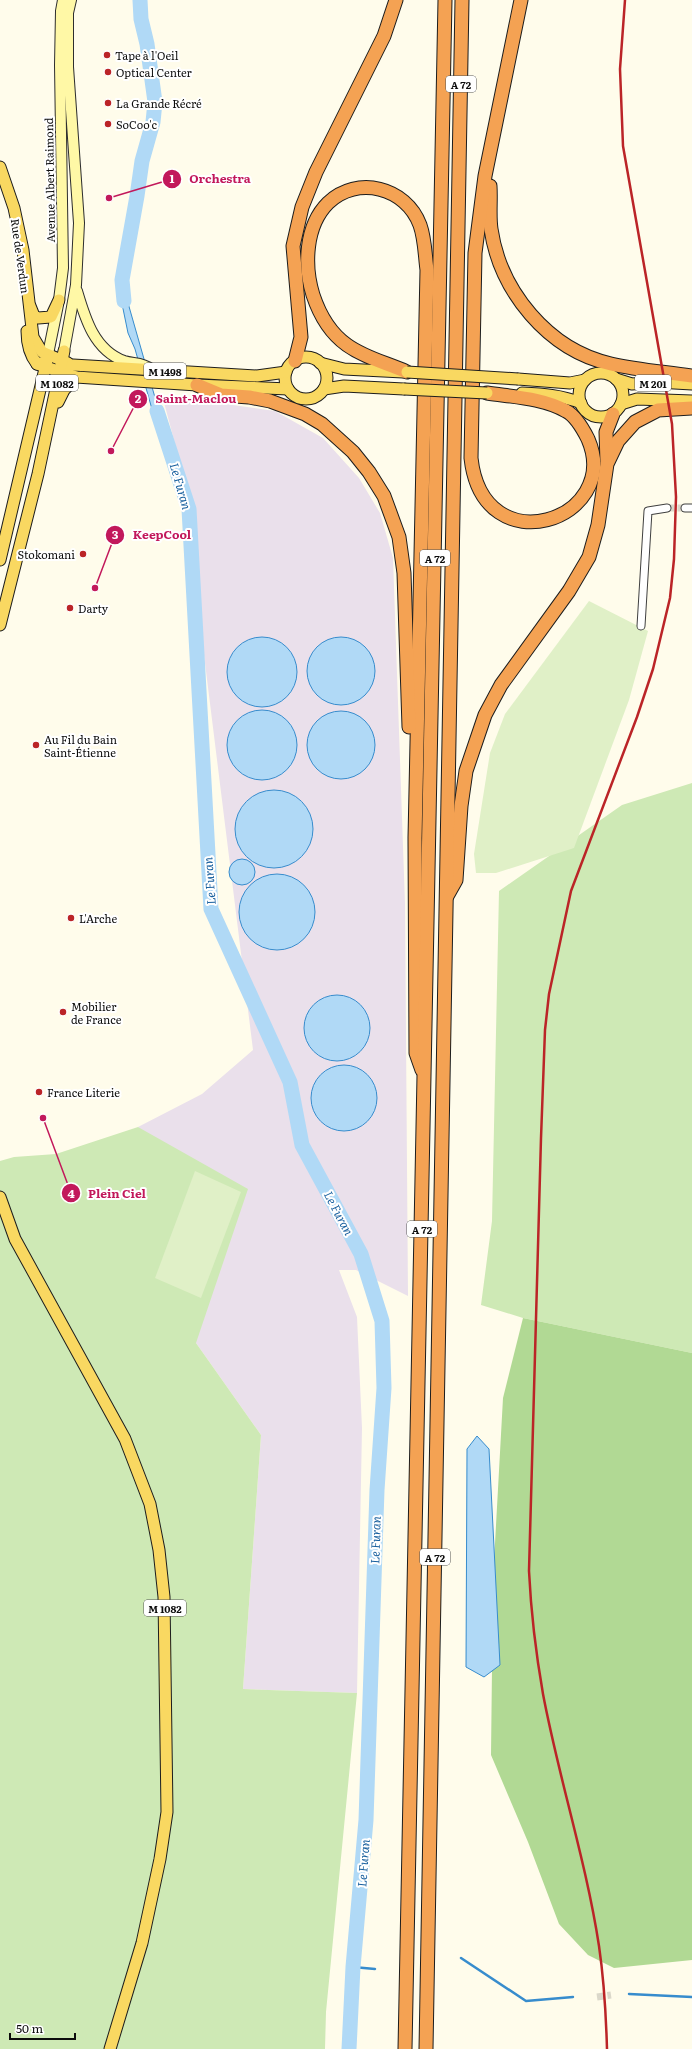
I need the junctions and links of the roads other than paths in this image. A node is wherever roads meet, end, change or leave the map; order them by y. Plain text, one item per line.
1 (62, 0) edge
2 (71, 0) edge
3 (396, 0) edge
4 (445, 0) edge
5 (462, 0) edge
6 (521, 0) edge
7 (496, 127) junction
8 (0, 167) edge
9 (76, 285) junction
10 (27, 300) junction
11 (59, 300) junction
12 (295, 361) junction
13 (320, 363) junction
14 (53, 365) junction
15 (152, 370) junction
16 (286, 372) junction
17 (407, 372) junction
18 (692, 376) edge
19 (76, 377) junction
20 (616, 378) junction
21 (586, 380) junction
22 (692, 384) edge
23 (197, 386) junction
24 (288, 389) junction
25 (324, 389) junction
26 (487, 393) junction
27 (692, 401) edge
28 (581, 403) junction
29 (621, 404) junction
30 (692, 408) edge
31 (613, 414) junction
32 (51, 415) junction
33 (607, 464) junction
34 (667, 508) tunnel mouth
35 (0, 560) edge
36 (3, 602) edge
37 (1, 618) edge
38 (641, 626) dead end
39 (415, 838) junction
40 (446, 898) junction
41 (425, 1080) junction
42 (0, 1197) edge
43 (110, 2049) edge
44 (406, 2049) edge
45 (426, 2049) edge

1 - 11 main road, Avenue Albert Raimond
2 - 9 main road, M 1082
3 - 12 highway
4 - 41 highway, A 72
5 - 40 highway, A 72
6 - 7 highway
7 - 18 highway
7 - 26 highway
8 - 10 main road, Rue de Verdun
9 - 14 main road, M 1082
9 - 15 main road
10 - 11 main road
10 - 14 main road, Rue de Verdun
11 - 14 main road, Avenue Albert Raimond
12 - 13 main road
12 - 16 main road
13 - 17 main road
13 - 25 main road
14 - 15 main road, M 1498
14 - 19 main road, M 1498
14 - 32 main road, M 1082
14 - 35 main road, M 1082
15 - 16 main road, M 1498
16 - 24 main road
17 - 21 main road, bridge
17 - 39 highway
19 - 23 main road, M 1498
19 - 32 main road
20 - 21 main road
20 - 22 main road, M 201
20 - 29 main road
21 - 28 main road
23 - 24 main road, M 1498
23 - 39 highway
24 - 25 main road
25 - 26 main road, bridge
26 - 28 main road
27 - 29 main road, M 201
28 - 31 main road
29 - 31 main road
30 - 33 highway
31 - 33 highway
32 - 36 main road, M 1082
33 - 40 highway
34 - 38 street
36 - 37 main road, M 1082
39 - 41 highway
40 - 45 highway, A 72
41 - 44 highway, A 72
42 - 43 main road, M 1082

